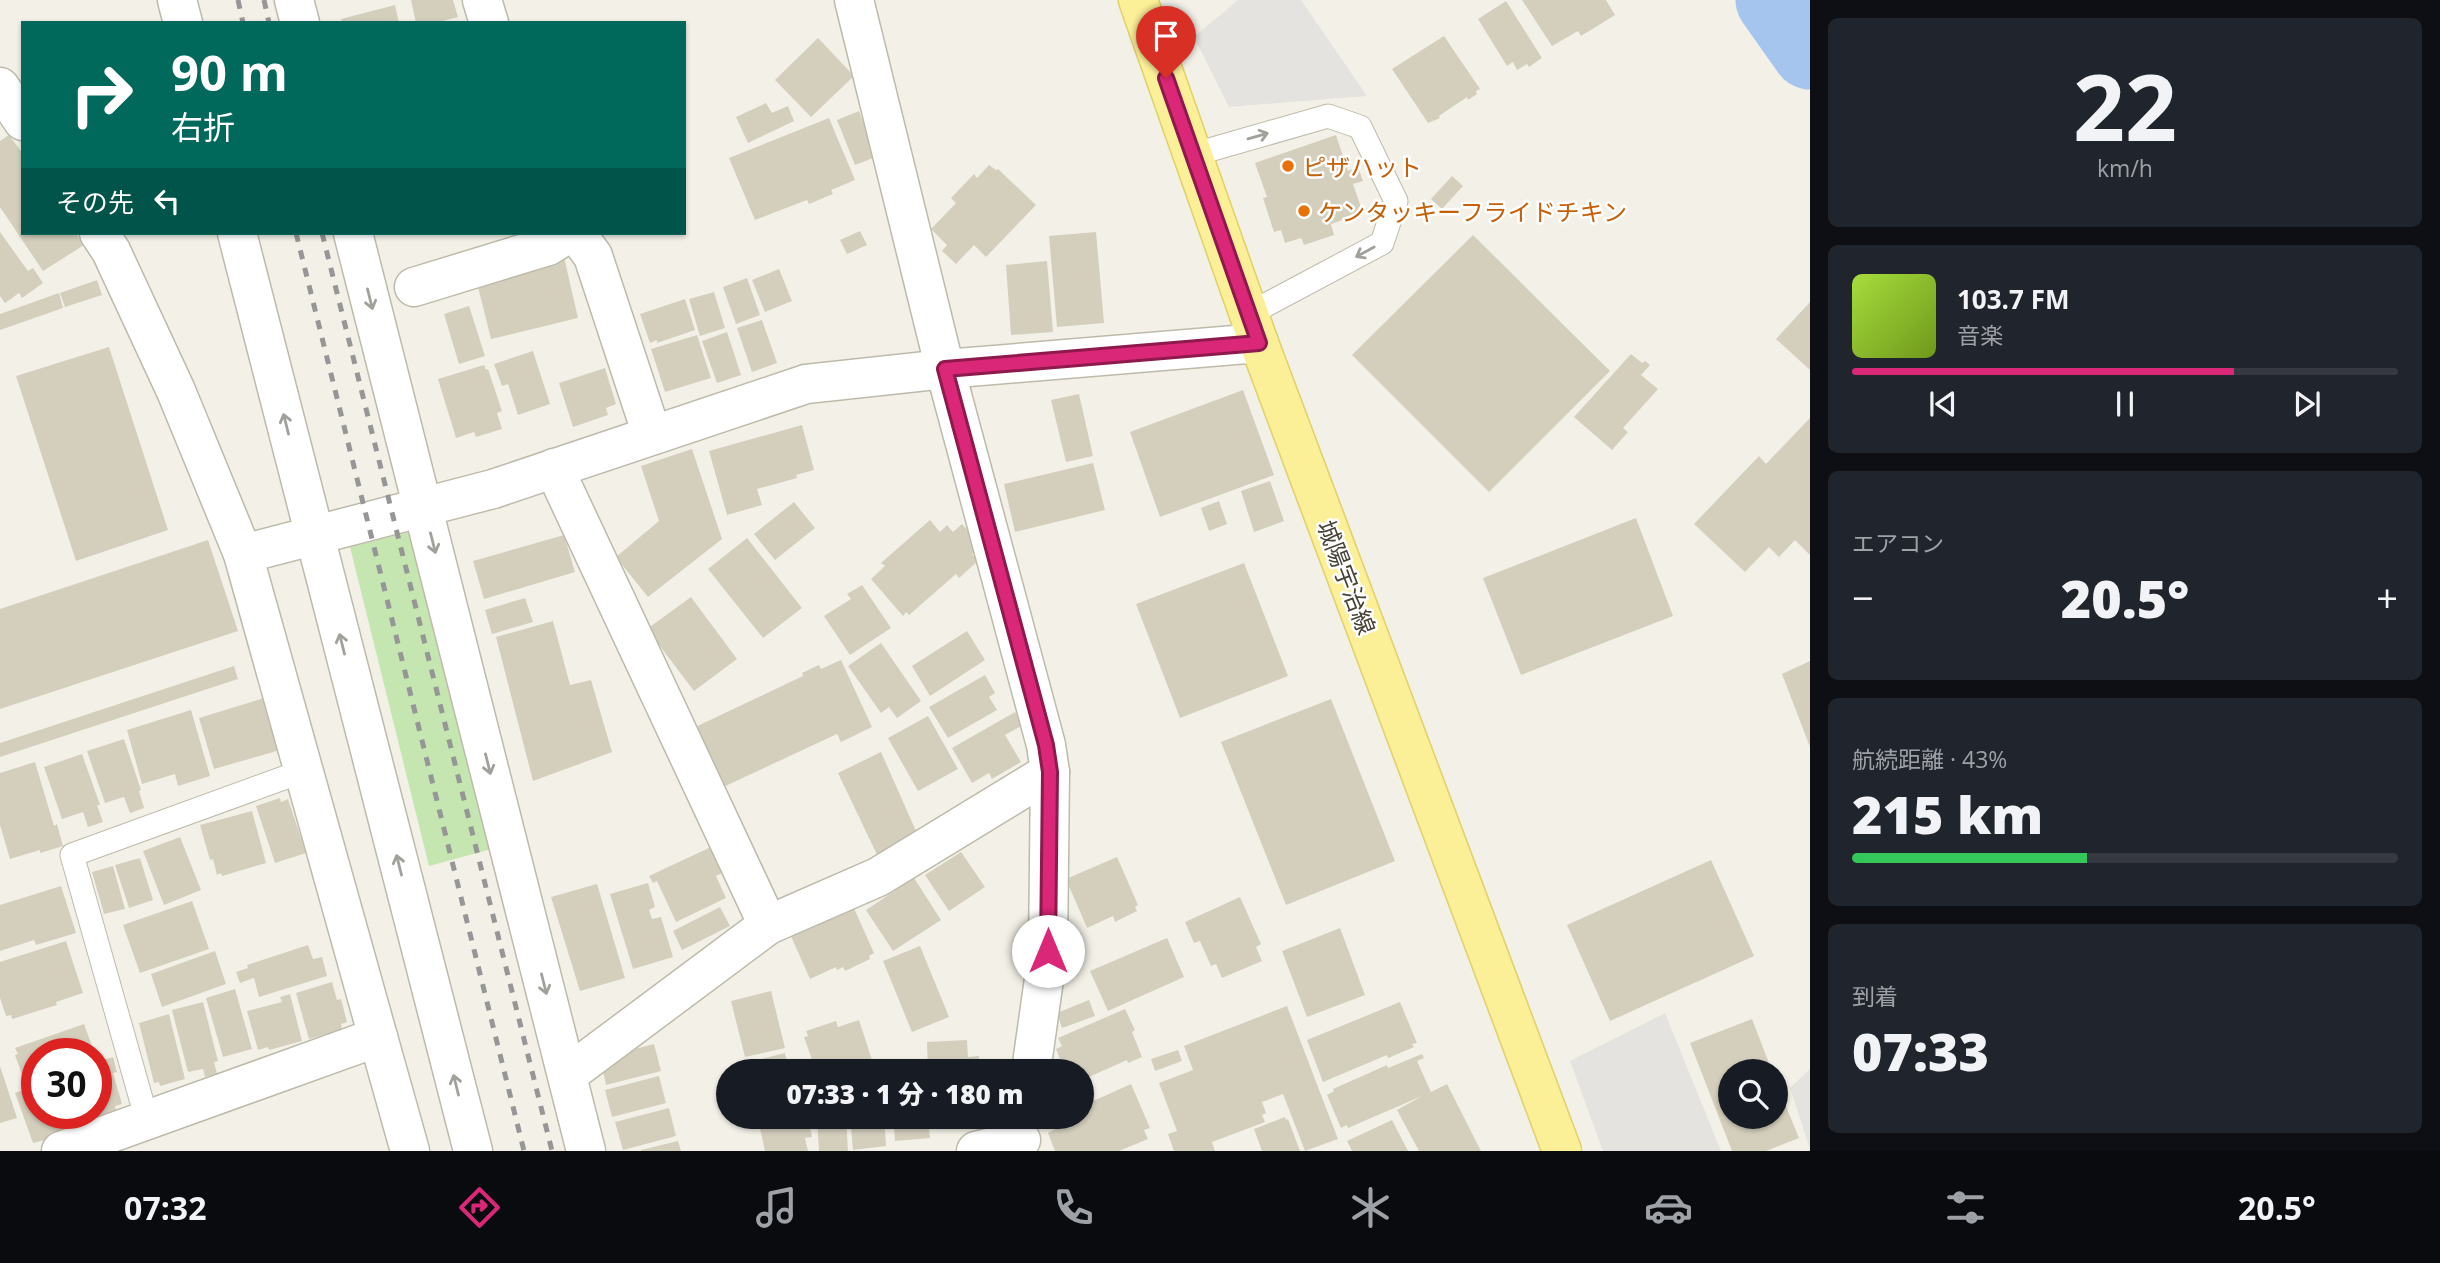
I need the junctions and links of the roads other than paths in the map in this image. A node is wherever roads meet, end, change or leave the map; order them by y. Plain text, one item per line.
1 (177, 0) edge
2 (294, 0) edge
3 (482, 0) edge
4 (854, 0) edge
5 (1138, 0) edge
6 (182, 21) edge
7 (299, 21) edge
8 (488, 21) edge
9 (0, 87) edge
10 (21, 118) edge
11 (1192, 155) junction
12 (100, 235) edge
13 (238, 235) edge
14 (354, 235) edge
15 (566, 235) edge
16 (577, 235) edge
17 (414, 287) dead end
18 (1254, 329) junction
19 (945, 369) junction
20 (652, 435) junction
21 (554, 468) junction
22 (424, 507) junction
23 (314, 536) junction
24 (243, 554) junction
25 (303, 771) junction
26 (1050, 772) junction
27 (768, 925) junction
28 (378, 1037) junction
29 (1033, 1059) edge
30 (567, 1075) junction
31 (147, 1120) junction
32 (1022, 1136) edge
33 (61, 1151) edge
34 (410, 1151) edge
35 (473, 1151) edge
36 (586, 1151) edge
37 (976, 1151) edge
38 (1562, 1151) edge

1 - 6 street
2 - 7 street
3 - 8 street
4 - 19 street
5 - 11 main road, 城陽宇治線
9 - 10 street
11 - 18 main road, 城陽宇治線
11 -> 18 lane
12 - 24 street
23 -> 13 street
14 -> 22 street
15 - 17 street
16 - 20 street
18 - 19 street
18 - 38 main road, 城陽宇治線
19 - 20 street
19 - 26 street
20 - 21 street
21 - 22 street
21 - 27 street
22 - 23 street
22 -> 30 street
23 - 24 street
35 -> 23 street
24 - 25 street
25 - 28 street
25 - 31 lane
26 - 27 street
26 - 29 street
27 - 30 street
28 - 31 street
28 - 34 street
30 - 36 street
31 - 33 street
32 - 37 street

